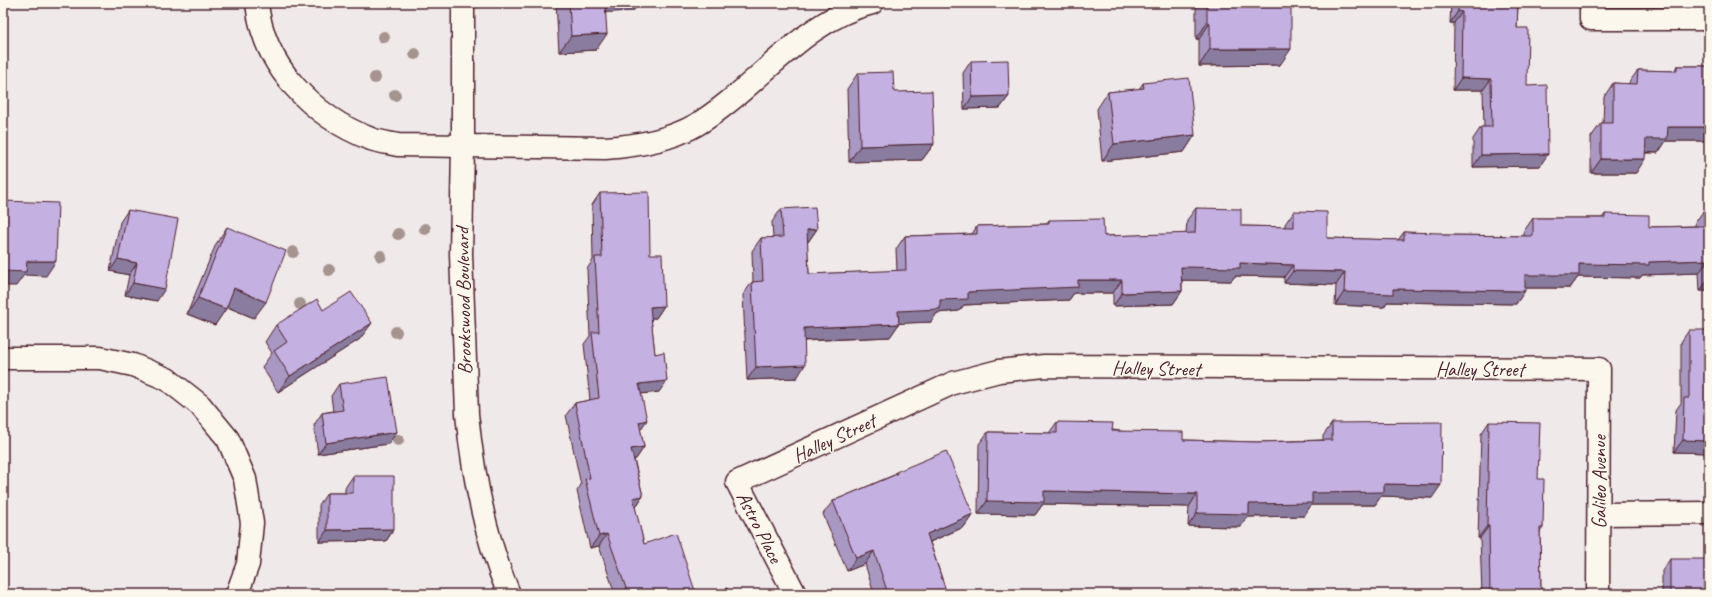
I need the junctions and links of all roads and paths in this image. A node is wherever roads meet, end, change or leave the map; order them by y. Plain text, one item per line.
1 (257, 3) edge
2 (463, 3) edge
3 (872, 3) edge
4 (1591, 11) edge
5 (1709, 19) edge
6 (464, 147) junction
7 (3, 358) edge
8 (1599, 369) joint
9 (736, 482) joint
10 (1599, 514) junction
11 (1709, 514) edge
12 (237, 594) edge
13 (509, 594) edge
14 (795, 594) edge
15 (1598, 594) edge

1 - 6 street
2 - 6 street, Brookswood Boulevard
3 - 6 street
4 - 5 street
6 - 13 street, Brookswood Boulevard
7 - 12 street
8 - 9 street, Halley Street
8 - 10 street, Galileo Avenue
9 - 14 street, Astro Place
10 - 11 street
10 - 15 street, Galileo Avenue

